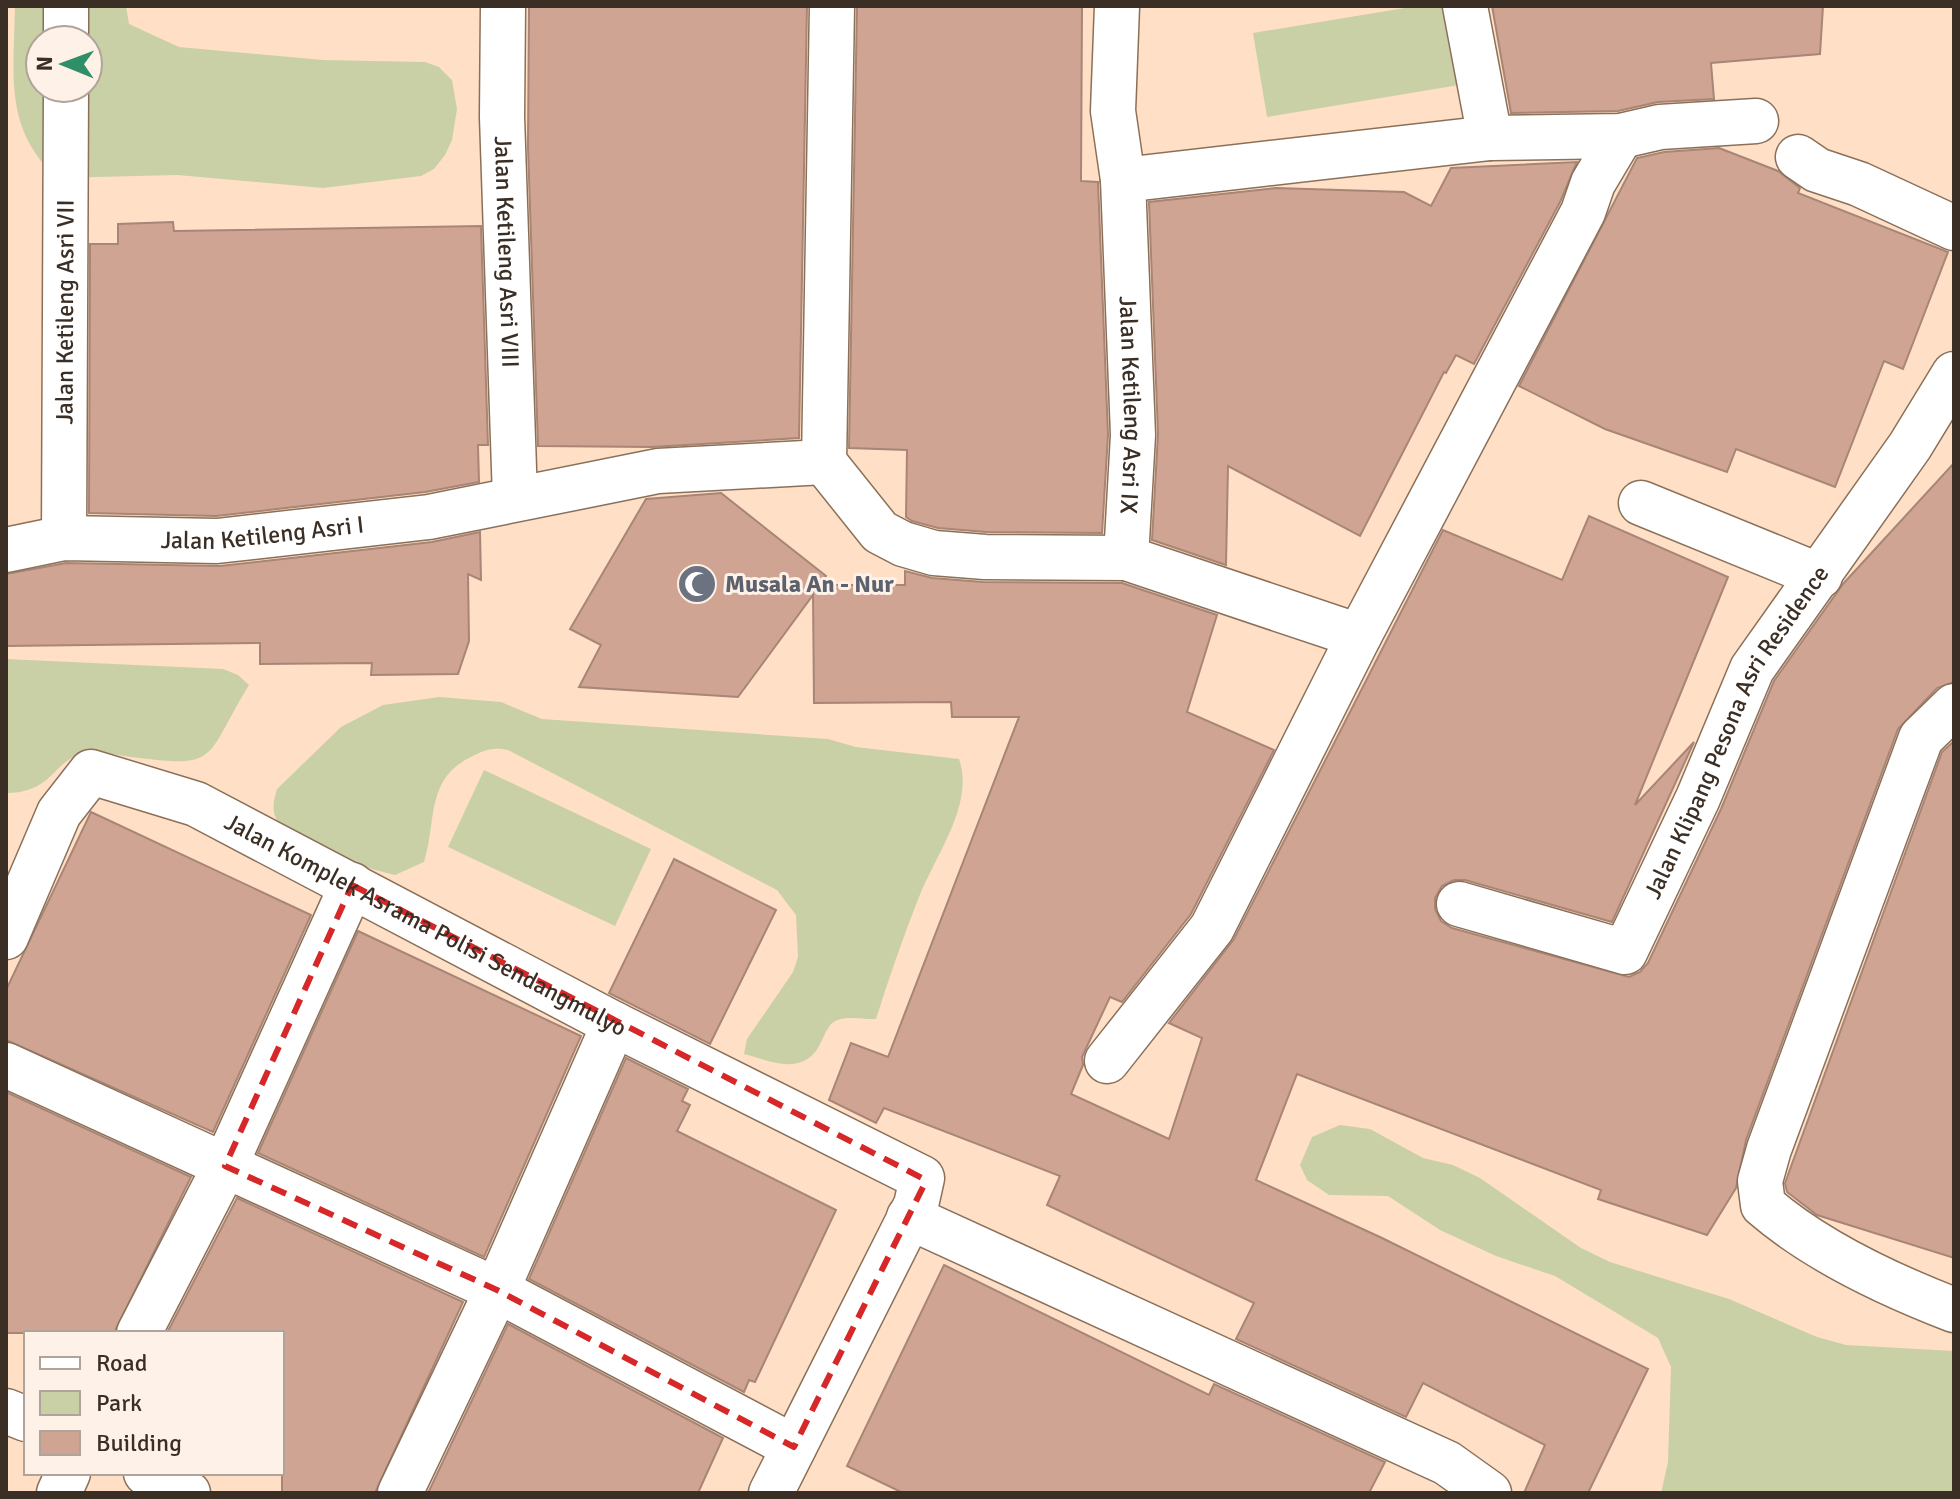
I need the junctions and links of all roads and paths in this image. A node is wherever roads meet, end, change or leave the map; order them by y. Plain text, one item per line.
1 (503, 6) edge
2 (832, 6) edge
3 (1117, 6) edge
4 (1465, 6) edge
5 (66, 104) edge
6 (1756, 121) dead end
7 (1621, 136) junction
8 (1490, 138) junction
9 (1798, 157) dead end
10 (1123, 180) junction
11 (1954, 228) edge
12 (1954, 374) edge
13 (824, 462) junction
14 (515, 498) junction
15 (1641, 503) dead end
16 (64, 538) junction
17 (6, 550) edge
18 (1126, 558) junction
19 (1820, 576) junction
20 (1359, 636) junction
21 (1954, 706) edge
22 (352, 885) junction
23 (1459, 904) dead end
24 (6, 937) edge
25 (614, 1024) junction
26 (1107, 1061) dead end
27 (6, 1065) edge
28 (225, 1166) junction
29 (915, 1198) junction
30 (497, 1290) junction
31 (1954, 1310) edge
32 (140, 1331) edge
33 (150, 1475) edge
34 (787, 1478) edge
35 (188, 1493) edge
36 (400, 1493) edge
37 (1489, 1493) edge

1 - 14 street, Jalan Ketileng Asri VIII
2 - 13 street
3 - 10 street, Jalan Ketileng Asri IX
4 - 8 street
5 - 16 street, Jalan Ketileng Asri VII
6 - 7 street
7 - 8 street
7 - 20 street
8 - 10 street
9 - 11 street
10 - 18 street, Jalan Ketileng Asri IX
12 - 19 street, Jalan Klipang Pesona Asri Residence
13 - 14 street, Jalan Ketileng Asri I
13 - 18 street
14 - 16 street, Jalan Ketileng Asri I
15 - 19 street
16 - 17 street, Jalan Ketileng Asri I
18 - 20 street
19 - 23 street, Jalan Klipang Pesona Asri Residence
20 - 26 street
21 - 31 street
22 - 24 street, Jalan Komplek Asrama Polisi Sendangmulyo
22 - 25 street, Jalan Komplek Asrama Polisi Sendangmulyo
22 - 28 street
25 - 29 street, Jalan Komplek Asrama Polisi Sendangmulyo
25 - 30 street
27 - 28 street
28 - 30 street
28 - 32 street
29 - 34 street
29 - 37 street, Jalan Komplek Asrama Polisi Sendangmulyo
30 - 34 street
30 - 36 street
33 - 35 street

